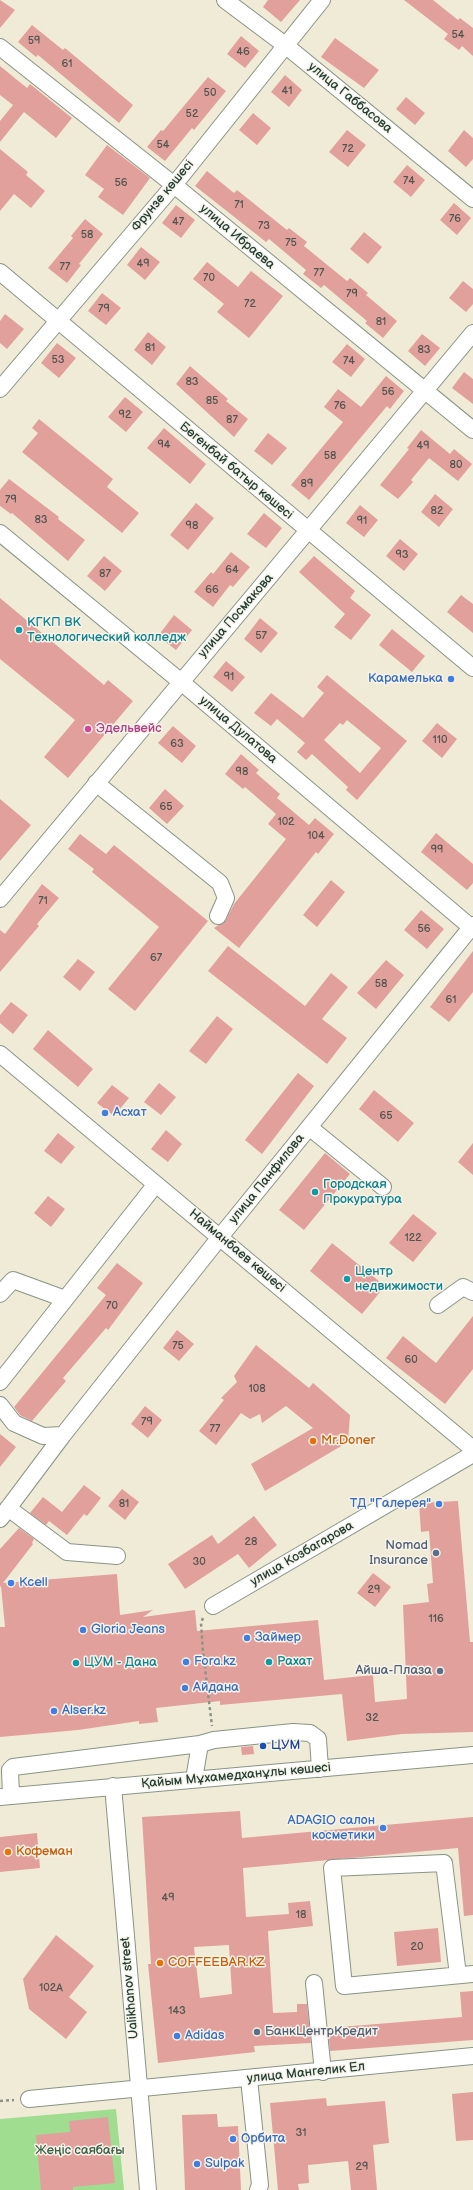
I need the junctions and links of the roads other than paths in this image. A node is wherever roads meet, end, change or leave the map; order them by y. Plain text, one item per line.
1 (225, 0) edge
2 (322, 0) edge
3 (285, 45) junction
4 (0, 47) edge
5 (174, 185) junction
6 (473, 199) edge
7 (0, 272) edge
8 (57, 320) junction
9 (473, 333) edge
10 (0, 389) edge
11 (424, 392) junction
12 (473, 430) edge
13 (308, 532) junction
14 (0, 533) edge
15 (473, 668) edge
16 (180, 681) junction
17 (96, 783) junction
18 (0, 899) edge
19 (218, 916) dead end
20 (472, 927) edge
21 (0, 1054) edge
22 (309, 1127) junction
23 (156, 1184) junction
24 (383, 1187) dead end
25 (220, 1237) junction
26 (473, 1292) edge
27 (0, 1294) edge
28 (65, 1299) junction
29 (438, 1305) dead end
30 (0, 1382) edge
31 (0, 1405) edge
32 (63, 1435) junction
33 (473, 1448) edge
34 (473, 1454) edge
35 (4, 1514) edge
36 (117, 1556) dead end
37 (214, 1606) road end
38 (207, 1742) junction
39 (473, 1755) edge
40 (320, 1769) junction
41 (194, 1779) junction
42 (112, 1786) junction
43 (6, 1797) edge
44 (465, 1975) edge
45 (314, 1983) dead end
46 (473, 2056) edge
47 (323, 2072) junction
48 (249, 2079) junction
49 (139, 2089) junction
50 (29, 2099) dead end
51 (148, 2190) edge
52 (258, 2190) edge

1 - 3 street, улица Габбасова
2 - 3 street, Фрунзе көшесі
3 - 5 street, Фрунзе көшесі
3 - 6 street, улица Габбасова
4 - 5 street, улица Ибраева
5 - 8 street, Фрунзе көшесі
5 - 11 street, улица Ибраева
7 - 8 street, Бөгенбай батыр көшесі
8 - 10 street, Фрунзе көшесі
8 - 13 street, Бөгенбай батыр көшесі
9 - 11 street, улица Посмакова
11 - 12 street, улица Ибраева
11 - 13 street, улица Посмакова
13 - 15 street, Бөгенбай батыр көшесі
13 - 16 street, улица Посмакова
14 - 16 street, улица Дулатова
16 - 17 street, улица Посмакова
16 - 20 street, улица Дулатова
17 - 18 street, улица Посмакова
17 - 19 street
20 - 22 street, улица Панфилова
21 - 23 street, Найманбаев көшесі
22 - 24 street
22 - 25 street, улица Панфилова
23 - 25 street, Найманбаев көшесі
23 - 28 street
25 - 32 street, улица Панфилова
25 - 33 street, Найманбаев көшесі
26 - 29 street
27 - 28 street
28 - 30 street
31 - 32 street
32 - 35 street, улица Панфилова
34 - 37 street, улица Козбагарова
35 - 36 street
38 - 40 street
38 - 41 street
38 - 43 street
39 - 40 street, Қайым Мұхамедханұлы көшесі
40 - 41 street, Қайым Мұхамедханұлы көшесі
41 - 42 street, Қайым Мұхамедханұлы көшесі
42 - 43 street, Қайым Мұхамедханұлы көшесі
42 - 49 street, Ualikhanov street
44 - 44 street
45 - 47 street
46 - 47 street, улица Мангелик Ел
47 - 48 street, улица Мангелик Ел
48 - 49 street, улица Мангелик Ел
48 - 52 street
49 - 50 street, улица Мангелик Ел
49 - 51 street, Ualikhanov street

